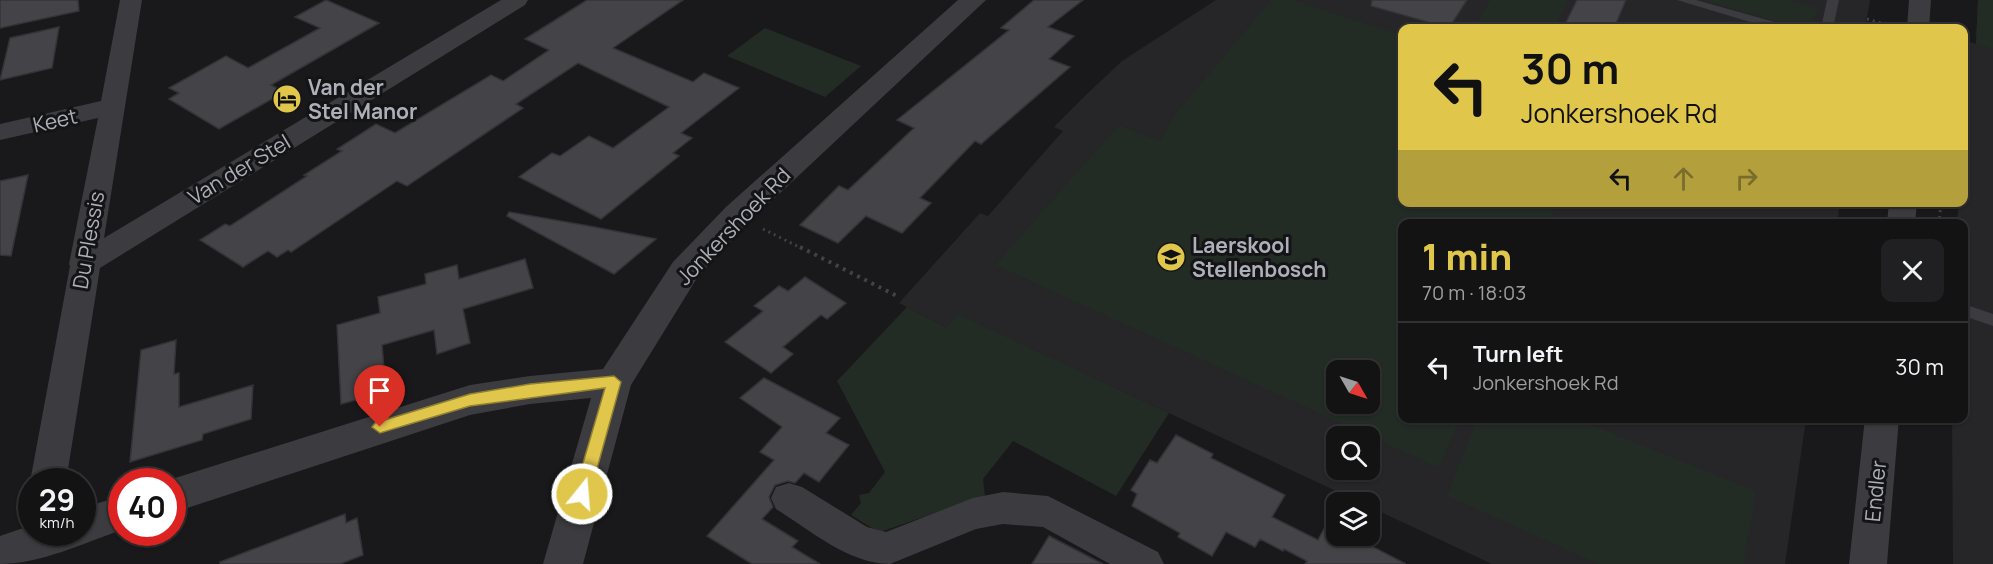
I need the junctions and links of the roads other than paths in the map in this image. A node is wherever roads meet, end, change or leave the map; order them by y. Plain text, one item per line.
1 (131, 0) edge
2 (517, 0) edge
3 (974, 0) edge
4 (1683, 0) edge
5 (1833, 0) edge
6 (1918, 0) edge
7 (1767, 24) edge
8 (1828, 24) edge
9 (1907, 24) edge
10 (111, 107) junction
11 (0, 132) edge
12 (84, 264) junction
13 (1968, 311) edge
14 (1993, 320) edge
15 (614, 382) junction
16 (1882, 423) edge
17 (50, 468) edge
18 (186, 491) edge
19 (789, 498) dead end
20 (20, 546) edge
21 (0, 554) edge
22 (886, 557) edge
23 (563, 564) edge
24 (1145, 564) edge
25 (1868, 564) edge

1 - 10 street, Du Plessis
2 - 12 street, Van der Stel
3 - 15 street, Jonkershoek Rd
4 - 7 lane
5 - 8 lane
6 - 9 street
10 - 11 street, Keet
10 - 12 street, Du Plessis
12 - 17 street, Du Plessis
13 - 14 lane
15 - 18 street
15 - 23 street, Jonkershoek Rd
16 - 25 street, Endler
19 - 22 street
20 - 21 street
22 - 24 street

